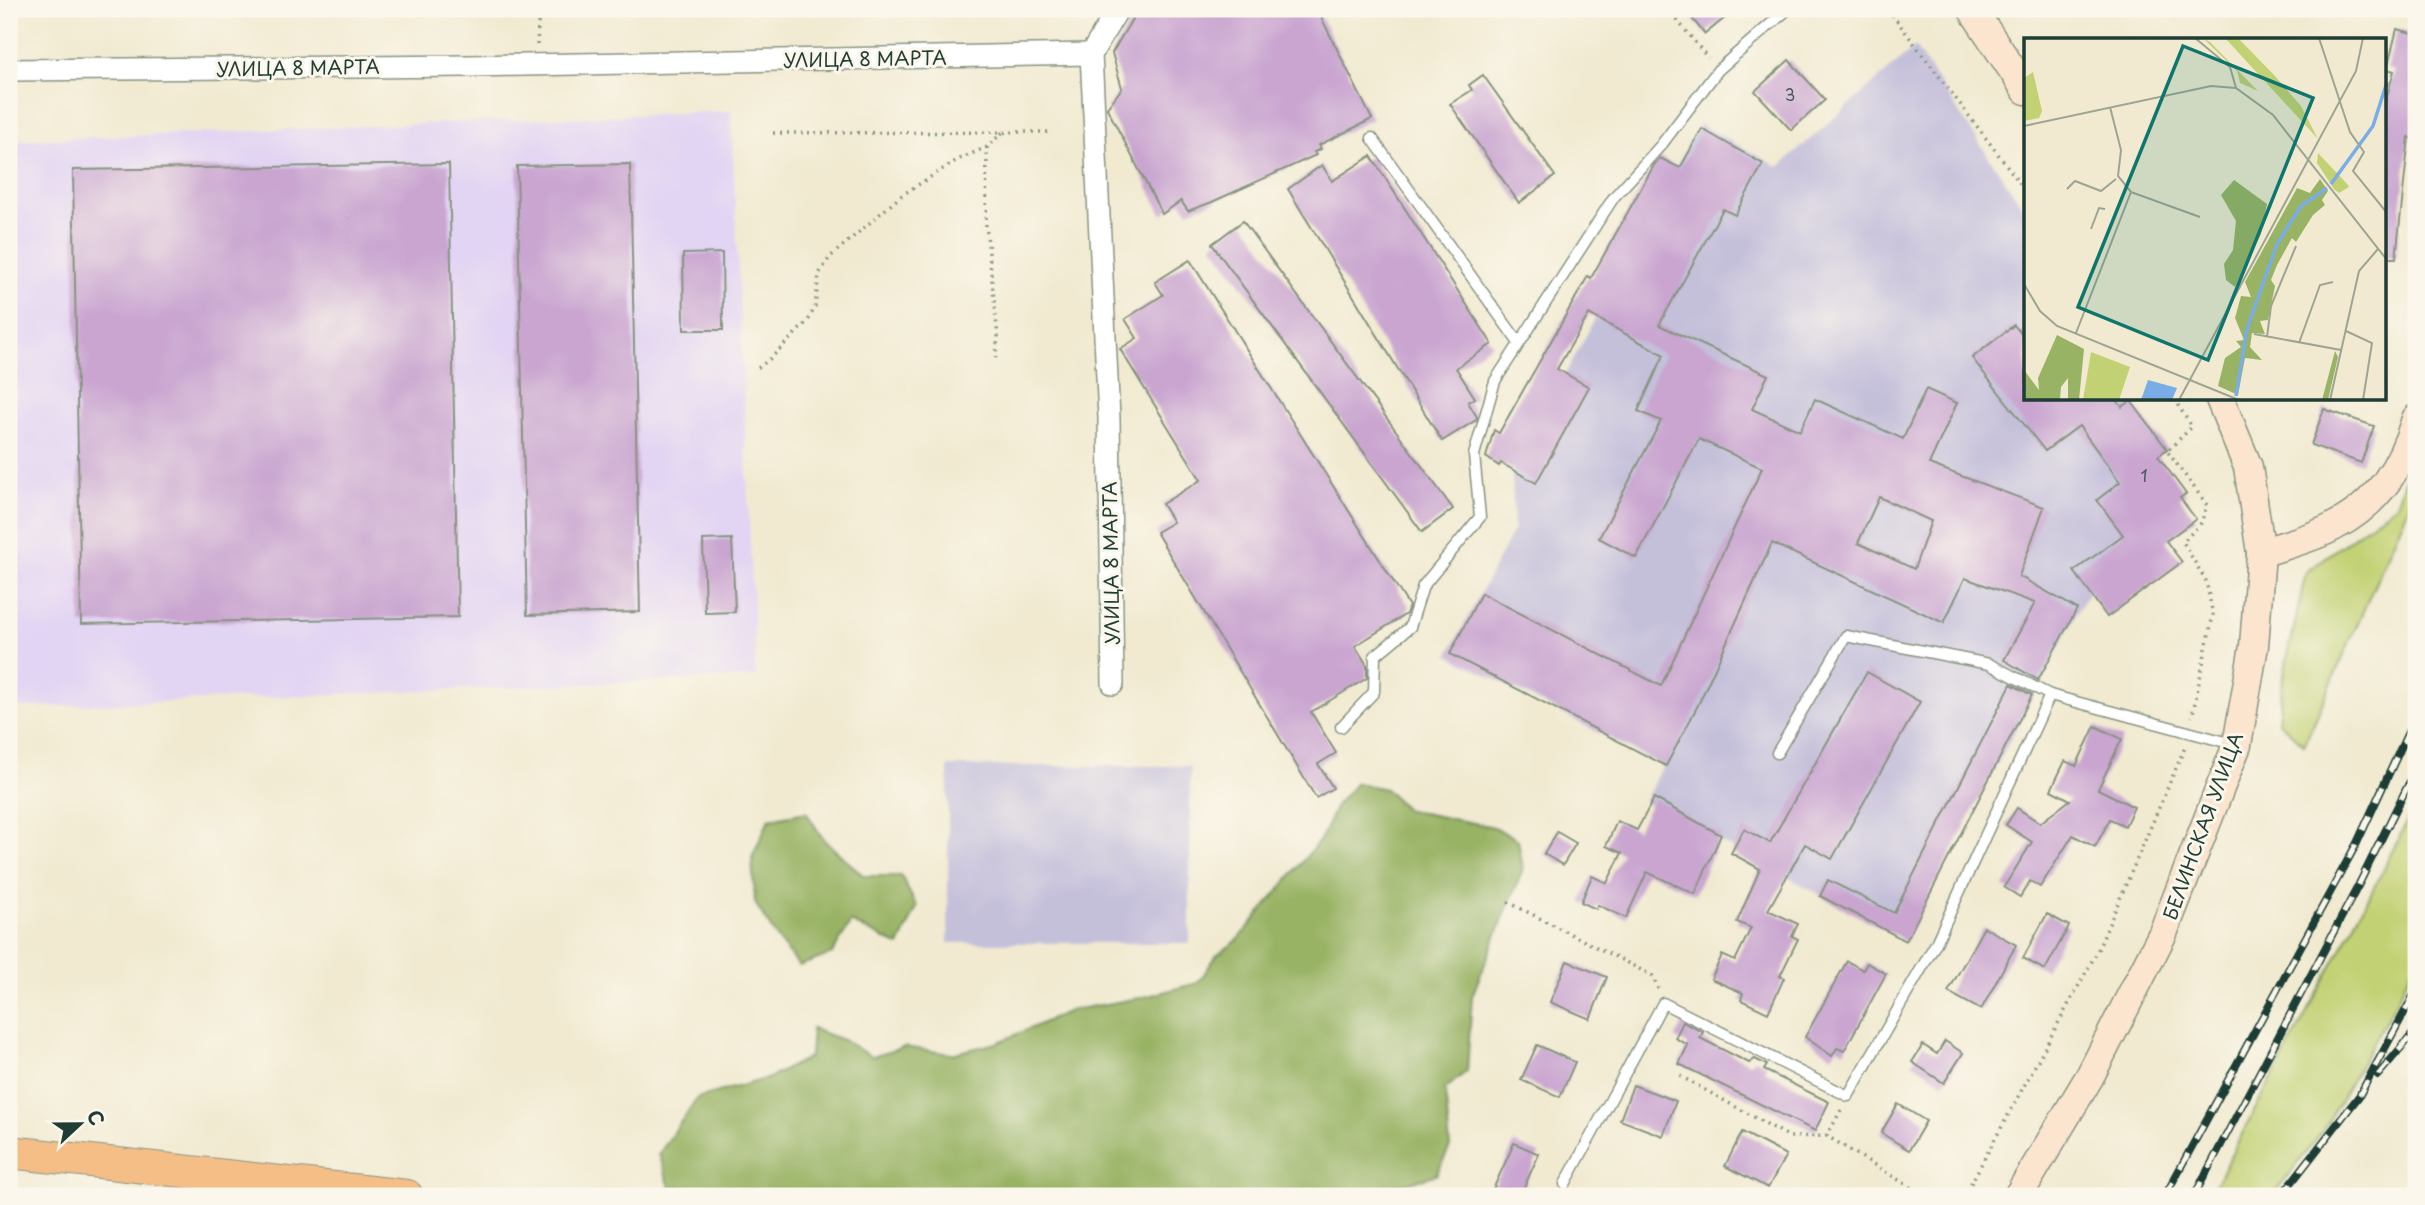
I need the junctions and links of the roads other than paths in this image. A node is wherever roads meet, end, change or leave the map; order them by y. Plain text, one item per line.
1 (1118, 9) edge
2 (1788, 9) edge
3 (1978, 11) edge
4 (1091, 54) junction
5 (9, 70) edge
6 (2024, 87) edge
7 (1372, 138) dead end
8 (1519, 343) junction
9 (2221, 401) edge
10 (2416, 419) edge
11 (2261, 553) junction
12 (1113, 684) dead end
13 (2050, 695) junction
14 (1341, 727) dead end
15 (2237, 745) junction
16 (1777, 752) dead end
17 (9, 1152) edge
18 (1565, 1184) dead end
19 (407, 1196) edge
20 (2018, 1196) edge

1 - 4 street
2 - 8 lane
3 - 6 main road
4 - 5 street, УЛИЦА 8 МАРТА
4 - 12 street, УЛИЦА 8 МАРТА
7 - 8 lane
8 - 14 lane
9 - 11 main road, БЕЛИНСКАЯ УЛИЦА
10 - 11 main road
11 - 15 main road, БЕЛИНСКАЯ УЛИЦА
13 - 15 lane
13 - 16 lane
13 - 18 lane
15 - 20 main road, БЕЛИНСКАЯ УЛИЦА
17 - 19 main road

